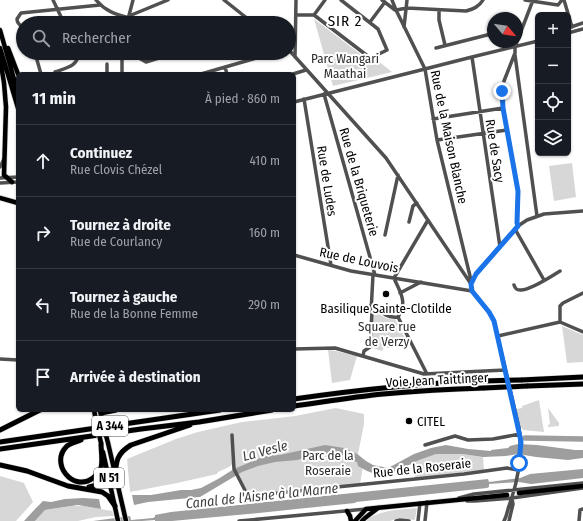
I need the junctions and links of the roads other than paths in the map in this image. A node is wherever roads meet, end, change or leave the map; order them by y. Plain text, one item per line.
1 (53, 0) edge
2 (96, 0) edge
3 (134, 0) edge
4 (168, 0) edge
5 (224, 0) edge
6 (296, 0) edge
7 (325, 0) edge
8 (341, 0) edge
9 (392, 0) edge
10 (407, 0) edge
11 (483, 0) edge
12 (525, 0) edge
13 (532, 0) edge
14 (563, 0) edge
15 (383, 1) edge
16 (100, 5) junction
17 (406, 8) junction
18 (58, 10) junction
19 (396, 10) junction
20 (438, 10) junction
21 (566, 12) edge
22 (296, 15) joint
23 (314, 15) junction
24 (19, 16) edge
25 (61, 16) edge
26 (126, 16) edge
27 (129, 16) edge
28 (131, 16) edge
29 (245, 16) edge
30 (370, 22) junction
31 (583, 24) edge
32 (523, 25) edge
33 (0, 26) edge
34 (404, 27) junction
35 (571, 27) edge
36 (583, 29) edge
37 (0, 30) edge
38 (571, 32) edge
39 (487, 35) edge
40 (535, 42) edge
41 (445, 45) junction
42 (523, 45) edge
43 (0, 48) edge
44 (436, 48) dead end
45 (511, 48) edge
46 (515, 48) edge
47 (515, 53) junction
48 (472, 57) junction
49 (0, 58) edge
50 (296, 58) edge
51 (37, 60) edge
52 (77, 60) edge
53 (122, 60) edge
54 (142, 60) edge
55 (152, 60) edge
56 (250, 60) edge
57 (107, 64) dead end
58 (225, 67) junction
59 (425, 69) junction
60 (306, 70) junction
61 (17, 72) edge
62 (40, 72) edge
63 (55, 72) edge
64 (107, 72) edge
65 (122, 72) edge
66 (208, 72) edge
67 (226, 72) edge
68 (296, 73) edge
69 (16, 86) edge
70 (326, 94) junction
71 (304, 99) junction
72 (16, 101) edge
73 (296, 101) edge
74 (503, 108) junction
75 (479, 111) junction
76 (433, 119) junction
77 (507, 130) junction
78 (483, 133) junction
79 (437, 140) junction
80 (4, 158) junction
81 (0, 167) edge
82 (398, 175) junction
83 (6, 177) junction
84 (16, 177) edge
85 (0, 178) edge
86 (12, 182) junction
87 (16, 182) edge
88 (0, 183) edge
89 (403, 183) junction
90 (396, 185) junction
91 (0, 198) edge
92 (16, 202) edge
93 (417, 203) junction
94 (583, 211) edge
95 (537, 216) junction
96 (428, 220) junction
97 (409, 222) dead end
98 (518, 226) junction
99 (515, 230) junction
100 (385, 235) dead end
101 (500, 247) junction
102 (296, 256) edge
103 (331, 265) junction
104 (467, 265) junction
105 (460, 268) junction
106 (560, 272) dead end
107 (374, 275) junction
108 (394, 278) junction
109 (544, 280) junction
110 (421, 282) junction
111 (471, 284) junction
112 (514, 285) dead end
113 (472, 291) junction
114 (400, 293) junction
115 (583, 293) edge
116 (371, 304) junction
117 (398, 316) junction
118 (560, 322) junction
119 (583, 332) edge
120 (498, 336) junction
121 (296, 349) edge
122 (363, 356) junction
123 (0, 359) edge
124 (16, 360) edge
125 (505, 370) junction
126 (427, 374) junction
127 (583, 374) edge
128 (569, 377) junction
129 (583, 377) edge
130 (583, 384) edge
131 (296, 399) edge
132 (296, 406) edge
133 (36, 412) edge
134 (94, 412) edge
135 (100, 412) edge
136 (206, 412) edge
137 (260, 412) edge
138 (199, 422) junction
139 (0, 430) edge
140 (520, 434) junction
141 (90, 436) junction
142 (232, 436) dead end
143 (0, 442) edge
144 (101, 443) junction
145 (425, 445) dead end
146 (0, 450) edge
147 (0, 465) edge
148 (518, 472) junction
149 (115, 478) junction
150 (108, 482) junction
151 (583, 486) edge
152 (84, 488) junction
153 (514, 489) junction
154 (519, 493) dead end
155 (507, 495) dead end
156 (512, 498) junction
157 (454, 500) junction
158 (427, 502) junction
159 (420, 503) junction
160 (115, 506) junction
161 (378, 508) junction
162 (366, 509) junction
163 (583, 509) edge
164 (346, 511) junction
165 (250, 520) edge
166 (118, 521) edge
167 (126, 521) edge
168 (239, 521) edge
169 (351, 521) edge
170 (355, 521) edge
171 (362, 521) edge
172 (396, 521) edge
173 (409, 521) edge
174 (418, 521) edge
175 (425, 521) edge
176 (504, 521) edge
177 (509, 521) edge
178 (579, 521) edge

1 - 18 street
2 - 16 street
3 - 27 street
4 - 28 street
5 - 29 street
6 - 22 street
7 - 23 street
8 - 30 street
9 - 19 street, Rue de la Maison Blanche
10 - 17 street
11 - 20 street
12 - 13 street
13 - 14 street
13 - 32 street
14 - 21 street
15 - 19 street
15 - 30 street
16 - 18 street
16 - 26 street
17 - 19 street
17 - 20 street
17 - 34 street
18 - 24 street
18 - 25 street
19 - 34 street, Rue de la Maison Blanche
20 - 41 street
22 - 23 street
23 - 30 street
31 - 35 street
33 - 61 main road
34 - 59 street, Rue de la Maison Blanche
36 - 38 street
37 - 69 main road
39 - 41 street
40 - 42 street
41 - 44 street
43 - 72 main road
45 - 48 street
46 - 47 street
47 - 74 street
47 - 95 street
48 - 59 street
48 - 75 street, Rue de Sacy
49 - 80 main road
50 - 60 street
51 - 62 street
52 - 63 street
53 - 65 street
54 - 55 street
56 - 58 street
57 - 64 street
58 - 66 street
58 - 67 street
59 - 70 street
59 - 76 street, Rue de la Maison Blanche
60 - 68 street
60 - 70 street
70 - 71 street
70 - 82 street
70 - 107 street, Rue de la Briqueterie
71 - 73 street
71 - 103 street, Rue de Ludes
74 - 75 street
74 - 77 street
75 - 76 street
75 - 78 street, Rue de Sacy
76 - 79 street, Rue de la Maison Blanche
77 - 78 street
77 - 98 street
78 - 79 street
78 - 101 street, Rue de Sacy
79 - 104 street, Rue de la Maison Blanche
80 - 81 street
80 - 83 main road
82 - 89 street
82 - 90 street
83 - 84 street
83 - 85 street
83 - 86 main road
86 - 87 street
86 - 88 street
89 - 90 street
89 - 93 street
90 - 100 street
91 - 92 main road
93 - 96 street
93 - 97 street
94 - 95 street
95 - 98 street
96 - 105 street
96 - 108 street
98 - 99 street
99 - 101 street
99 - 109 street
101 - 111 street
102 - 103 street, Rue de Louvois
103 - 107 street, Rue de Louvois
104 - 105 street
104 - 111 street, Rue de la Maison Blanche
105 - 111 street
106 - 109 street
107 - 108 street, Rue de Louvois
107 - 116 street, Rue de la Briqueterie
108 - 110 street, Rue de Louvois
108 - 114 street
109 - 112 street
110 - 113 street, Rue de Louvois
110 - 114 street, Rue de Louvois
111 - 113 street, Rue de la Maison Blanche
113 - 120 street
114 - 117 street
115 - 118 street
116 - 117 street
116 - 122 street, Rue de la Briqueterie
117 - 126 street
118 - 119 street
118 - 120 street
120 - 125 street
121 - 122 street
122 - 126 street
123 - 124 street
125 - 126 street
125 - 140 street
127 - 128 highway
128 - 129 highway, Voie Jean Taittinger
128 - 131 highway, Voie Jean Taittinger, bridge
130 - 132 highway, Voie Jean Taittinger, bridge
133 - 139 highway
134 - 144 main road, N 51, bridge
135 - 149 main road, N 51, bridge
136 - 143 highway, A 344
137 - 138 highway, A 344
138 - 141 highway, A 344
138 - 149 highway
140 - 145 street
140 - 148 street
141 - 144 highway
141 - 146 highway, A 344
142 - 148 street, Rue de la Roseraie
144 - 150 main road, N 51
147 - 152 highway
148 - 153 street
149 - 150 main road
149 - 167 main road, N 51
150 - 152 highway
150 - 160 main road, N 51
151 - 153 street
151 - 154 main road
151 - 156 street
152 - 160 highway
153 - 156 street
153 - 157 street
155 - 157 main road
156 - 157 street
156 - 176 street
156 - 177 street
157 - 158 main road
158 - 159 main road
158 - 175 street
159 - 161 main road
159 - 174 street
160 - 166 main road, N 51
161 - 162 main road
161 - 171 main road
162 - 164 street
162 - 170 main road
163 - 178 street
164 - 165 street
164 - 169 main road
165 - 168 street
172 - 173 street

